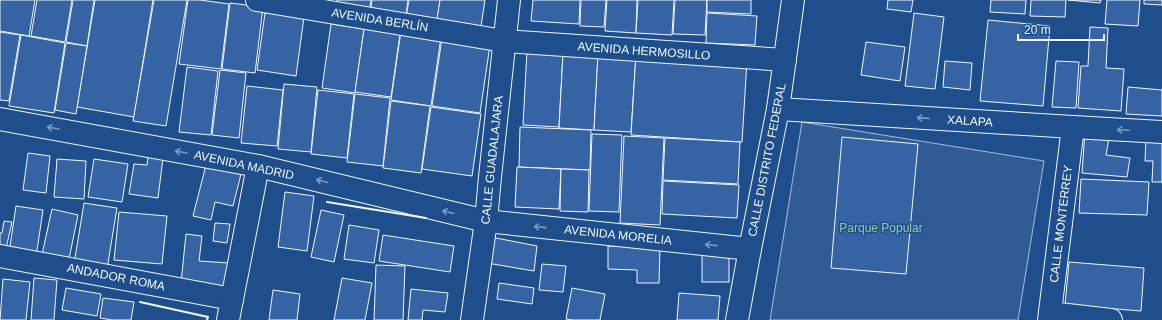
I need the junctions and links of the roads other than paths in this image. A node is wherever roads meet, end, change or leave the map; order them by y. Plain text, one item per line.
1 (257, 0) edge
2 (509, 0) edge
3 (792, 0) edge
4 (504, 41) junction
5 (785, 60) junction
6 (778, 109) junction
7 (0, 119) edge
8 (1073, 127) junction
9 (1162, 132) edge
10 (258, 166) junction
11 (486, 221) junction
12 (750, 249) junction
13 (0, 256) edge
14 (232, 299) junction
15 (1050, 317) edge
16 (228, 320) edge
17 (472, 320) edge
18 (738, 320) edge
19 (1111, 320) edge

1 - 4 street, AVENIDA BERLÍN
2 - 4 street, CALLE GUADALAJARA
3 - 5 street, CALLE DISTRITO FEDERAL
4 - 5 street, AVENIDA HERMOSILLO
4 - 11 street, CALLE GUADALAJARA
5 - 6 street, CALLE DISTRITO FEDERAL
8 -> 6 street, XALAPA
6 - 12 street, CALLE DISTRITO FEDERAL
10 -> 7 street, AVENIDA MADRID
9 -> 8 street, XALAPA
8 - 15 street, CALLE MONTERREY
11 -> 10 street, AVENIDA MADRID
10 - 14 street
12 -> 11 street, AVENIDA MORELIA
11 - 17 street, CALLE GUADALAJARA
12 - 18 street, CALLE DISTRITO FEDERAL
13 - 14 street, ANDADOR ROMA
14 - 16 street
15 - 19 street

